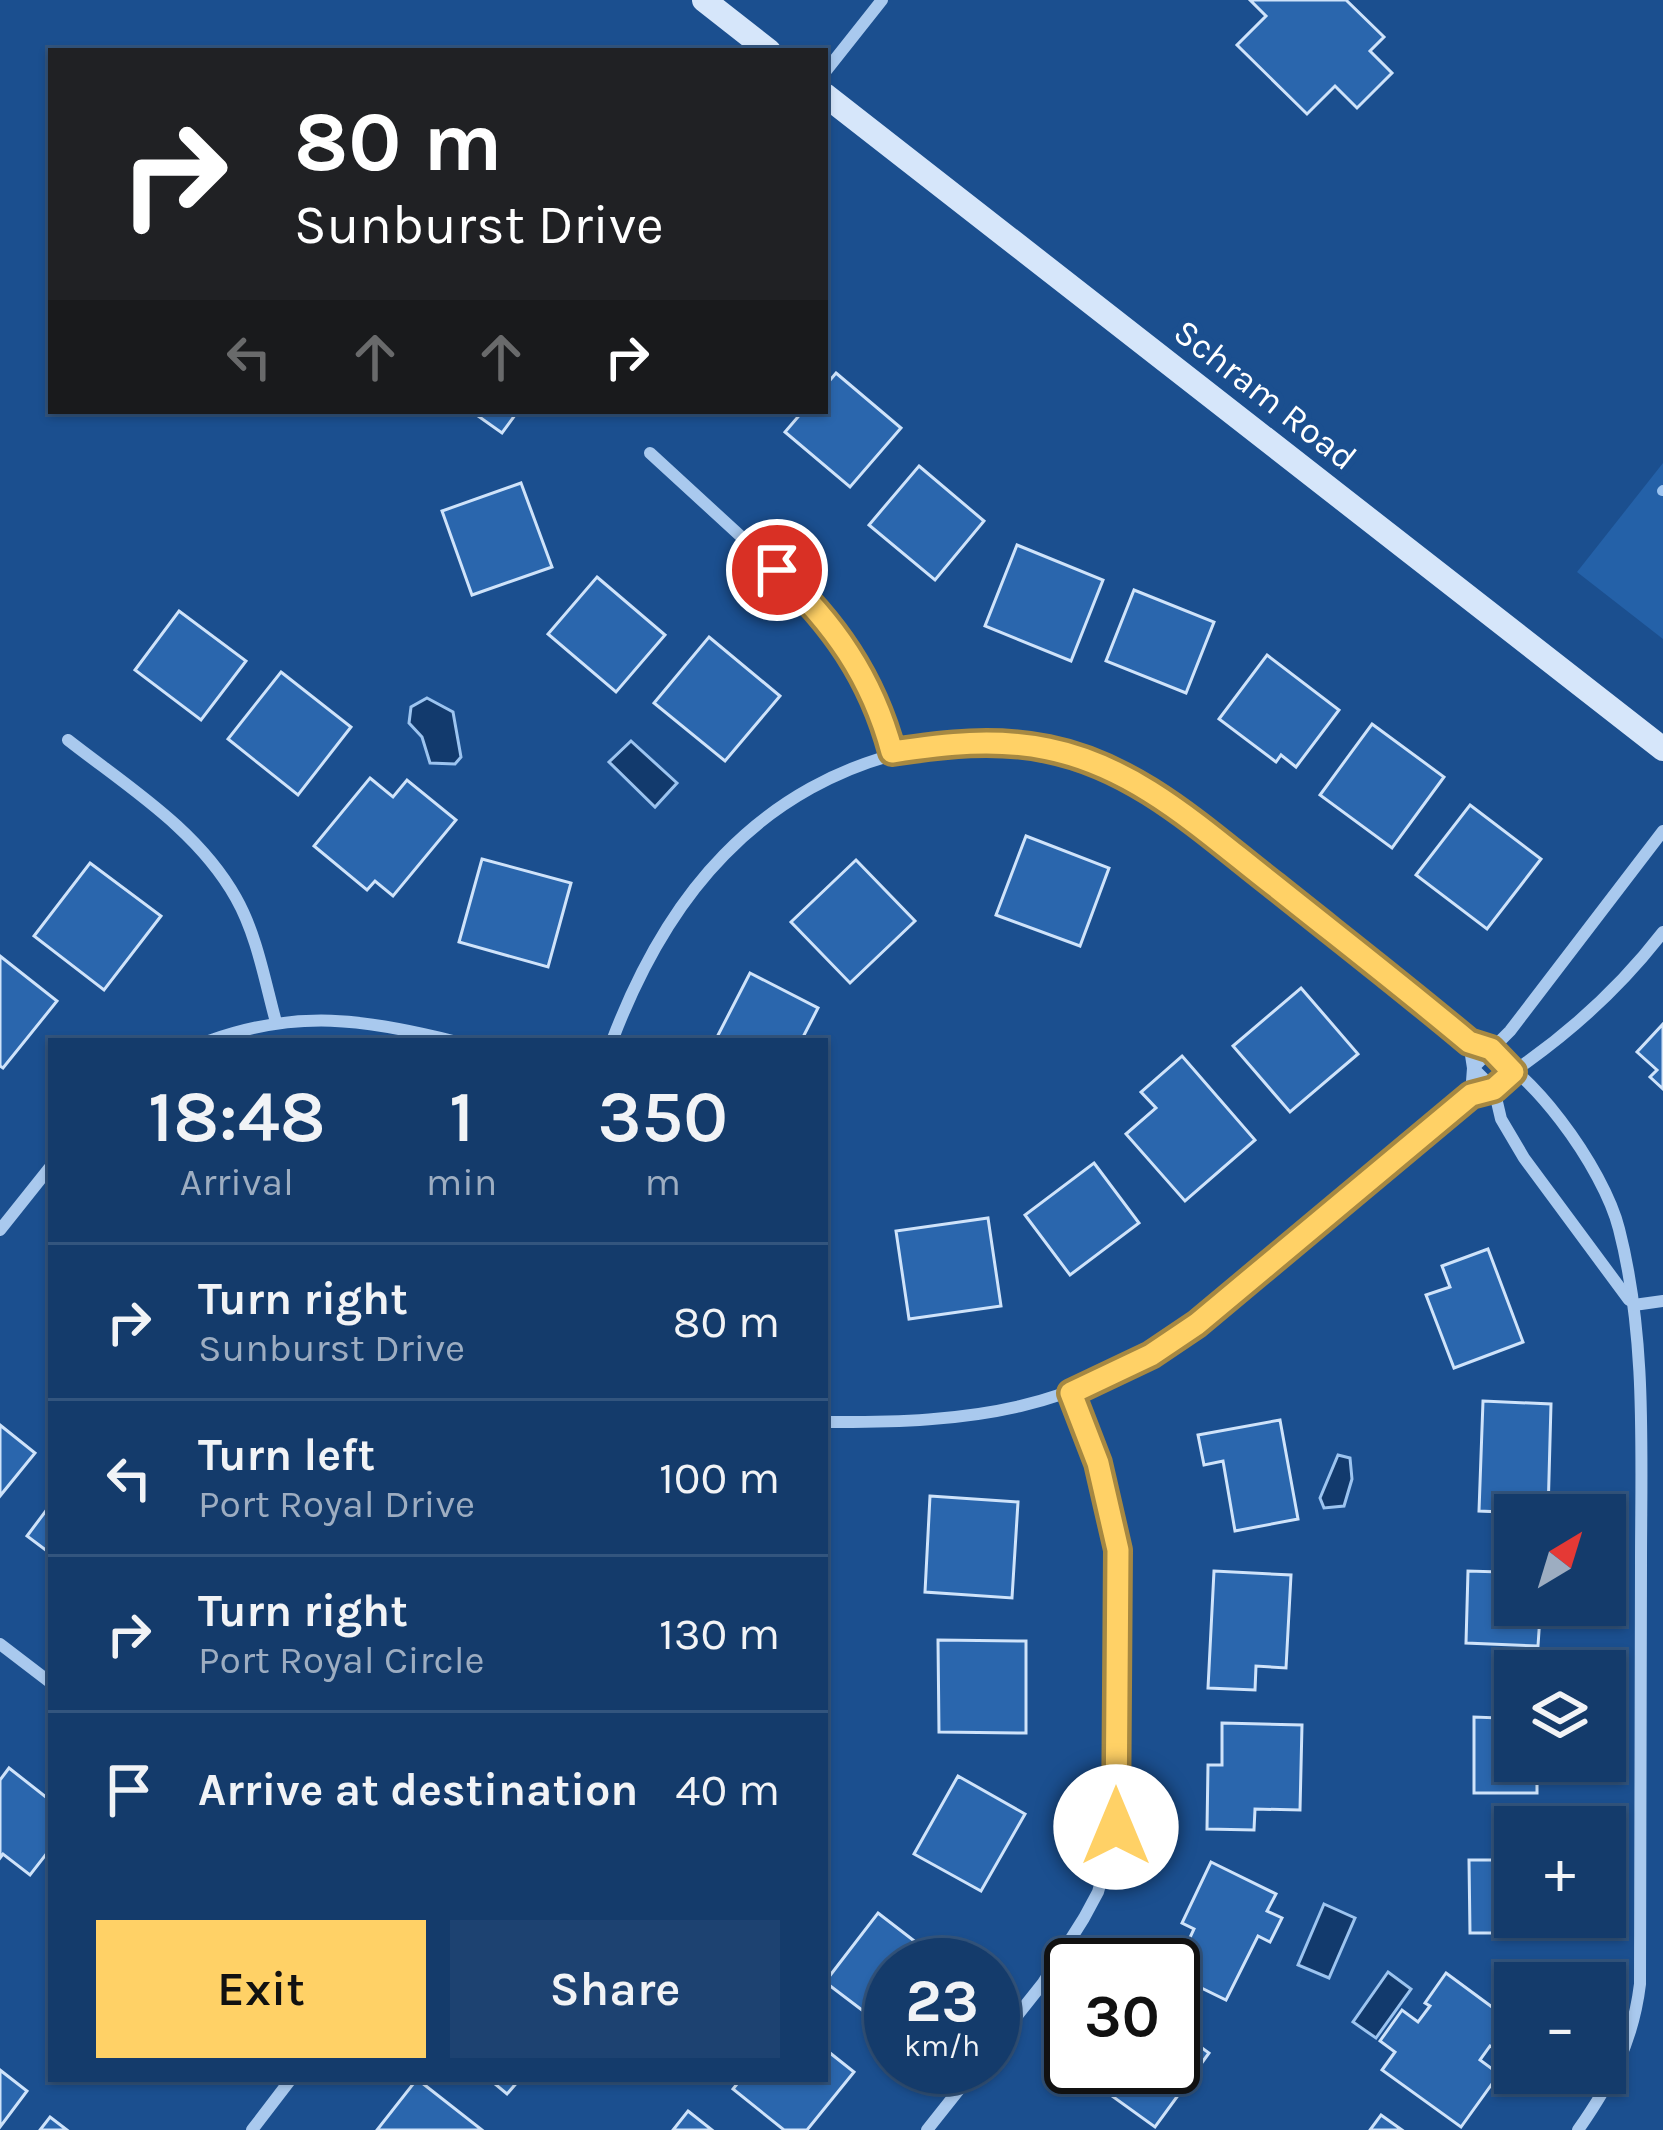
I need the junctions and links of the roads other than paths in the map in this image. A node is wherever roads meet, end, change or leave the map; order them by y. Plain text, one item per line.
1 (704, 0) edge
2 (882, 0) edge
3 (765, 48) edge
4 (828, 69) edge
5 (828, 96) edge
6 (650, 453) dead end
7 (68, 740) dead end
8 (1663, 749) edge
9 (892, 752) junction
10 (1663, 831) edge
11 (1663, 932) edge
12 (276, 1022) junction
13 (220, 1038) edge
14 (439, 1038) edge
15 (613, 1038) edge
16 (1469, 1042) junction
17 (1491, 1049) junction
18 (1473, 1068) junction
19 (1513, 1072) junction
20 (1494, 1089) junction
21 (1471, 1095) junction
22 (48, 1170) edge
23 (0, 1230) edge
24 (1663, 1301) edge
25 (1634, 1305) junction
26 (1071, 1393) junction
27 (828, 1422) edge
28 (0, 1644) edge
29 (48, 1681) edge
30 (1020, 2012) edge
31 (289, 2082) edge
32 (956, 2094) edge
33 (252, 2130) edge
34 (927, 2130) edge
35 (1578, 2130) edge

1 - 3 main road
2 - 4 street
5 - 8 main road, Schram Road
6 - 9 street
7 - 12 street
9 - 15 street
9 - 16 street
10 - 17 street
11 - 19 street
12 - 13 street
12 - 14 street
16 - 17 street
16 - 18 street
17 - 18 street
17 - 19 street
18 - 20 street
18 - 21 street
19 - 20 street
19 - 25 street
20 - 21 street
20 - 25 street
21 - 26 street
22 - 23 street
24 - 25 street
25 - 35 street
26 - 27 street
26 - 30 street
28 - 29 street
31 - 33 street
32 - 34 street

